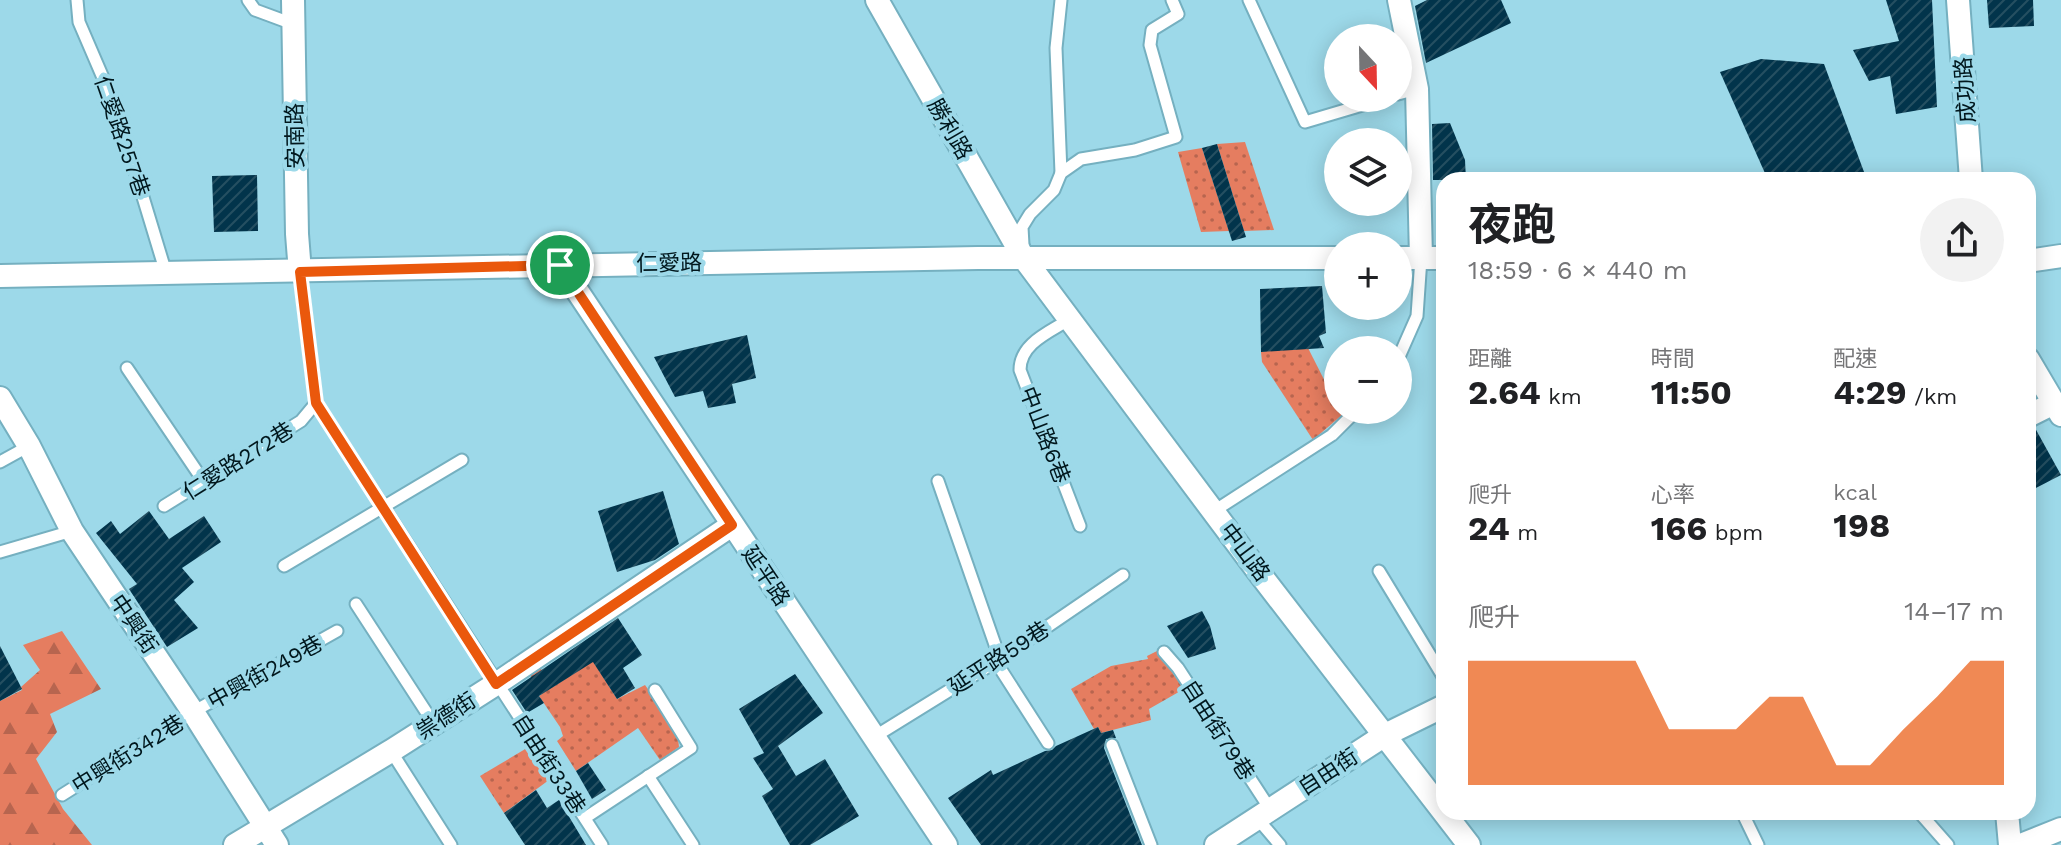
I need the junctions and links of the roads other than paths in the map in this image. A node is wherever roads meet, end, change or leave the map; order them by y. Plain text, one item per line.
1 (77, 0) edge
2 (248, 0) edge
3 (293, 0) edge
4 (879, 0) edge
5 (1061, 0) edge
6 (1172, 0) edge
7 (1249, 0) edge
8 (1399, 0) edge
9 (1958, 0) edge
10 (293, 24) junction
11 (1401, 24) edge
12 (1339, 112) edge
13 (1409, 112) edge
14 (1970, 172) edge
15 (1061, 173) junction
16 (2061, 256) edge
17 (1023, 257) junction
18 (1324, 258) edge
19 (1412, 258) edge
20 (1421, 258) junction
21 (1436, 258) edge
22 (2036, 260) edge
23 (560, 265) junction
24 (300, 272) junction
25 (166, 273) junction
26 (0, 276) edge
27 (1070, 319) junction
28 (1408, 336) edge
29 (127, 368) dead end
30 (2036, 372) edge
31 (0, 398) edge
32 (316, 403) junction
33 (2058, 409) edge
34 (2036, 414) edge
35 (1343, 424) edge
36 (29, 446) junction
37 (462, 460) dead end
38 (0, 462) edge
39 (938, 481) dead end
40 (204, 482) junction
41 (164, 506) dead end
42 (383, 507) junction
43 (1214, 511) junction
44 (732, 525) junction
45 (1080, 526) dead end
46 (72, 531) junction
47 (0, 552) edge
48 (284, 566) dead end
49 (1379, 571) dead end
50 (1123, 575) dead end
51 (356, 604) dead end
52 (337, 631) dead end
53 (1164, 652) dead end
54 (998, 661) junction
55 (1436, 665) edge
56 (496, 684) junction
57 (655, 690) dead end
58 (1436, 710) edge
59 (193, 712) junction
60 (434, 724) junction
61 (1385, 735) junction
62 (873, 738) junction
63 (1048, 743) dead end
64 (1112, 745) dead end
65 (391, 751) junction
66 (648, 776) junction
67 (62, 795) dead end
68 (1436, 807) edge
69 (1263, 813) junction
70 (585, 818) junction
71 (1445, 820) edge
72 (1746, 820) edge
73 (1926, 820) edge
74 (2008, 820) edge
75 (2061, 829) edge
76 (271, 836) edge
77 (1461, 842) edge
78 (235, 845) edge
79 (451, 845) edge
80 (602, 845) edge
81 (693, 845) edge
82 (946, 845) edge
83 (1151, 845) edge
84 (1216, 845) edge
85 (1280, 845) edge
86 (1758, 845) edge
87 (1948, 845) edge
88 (2010, 845) edge
89 (2021, 845) edge

1 - 25 lane, 仁愛路257巷
2 - 10 lane
3 - 10 street, 安南路
4 - 17 street, 勝利路
5 - 15 lane
6 - 15 lane
7 - 12 lane
8 - 11 street
9 - 14 street, 成功路
10 - 24 street, 安南路
13 - 20 street
15 - 17 lane
16 - 22 street
17 - 18 street, 仁愛路
17 - 23 street, 仁愛路
17 - 27 street, 中山路
19 - 20 street
20 - 21 street
20 - 28 lane
23 - 24 street, 仁愛路
23 - 44 street, 延平路
24 - 25 street, 仁愛路
24 - 32 lane
25 - 26 street, 仁愛路
27 - 43 street, 中山路
27 - 45 lane, 中山路6巷
29 - 40 lane
30 - 33 street
31 - 36 street, 中興街
32 - 40 lane, 仁愛路272巷
32 - 42 lane, 自由街33巷
33 - 34 street
35 - 43 lane
36 - 38 lane
36 - 46 street, 中興街
37 - 42 lane
39 - 54 lane
40 - 41 lane, 仁愛路272巷
42 - 48 lane
42 - 56 lane, 自由街33巷
43 - 61 street, 中山路
44 - 56 street, 祟德街
44 - 62 street, 延平路
46 - 47 lane
46 - 59 street, 中興街
49 - 55 lane
50 - 54 lane, 延平路59巷
51 - 60 lane
52 - 59 lane, 中興街249巷
53 - 69 lane, 自由街79巷
54 - 62 lane, 延平路59巷
54 - 63 lane
56 - 60 street, 祟德街
56 - 70 lane, 自由街33巷
57 - 66 lane
58 - 61 street, 自由街
59 - 67 lane, 中興街342巷
59 - 76 street, 中興街
60 - 65 street, 祟德街
61 - 68 street, 中山路
61 - 69 street, 自由街
62 - 82 street, 延平路
64 - 83 lane
65 - 76 street, 祟德街
65 - 79 lane
66 - 70 lane
66 - 81 lane
69 - 84 street, 自由街
69 - 85 lane, 自由街79巷
70 - 80 lane, 自由街33巷
71 - 77 street, 中山路
72 - 86 lane
73 - 87 lane
74 - 88 street
75 - 89 street
76 - 78 street, 祟德街

